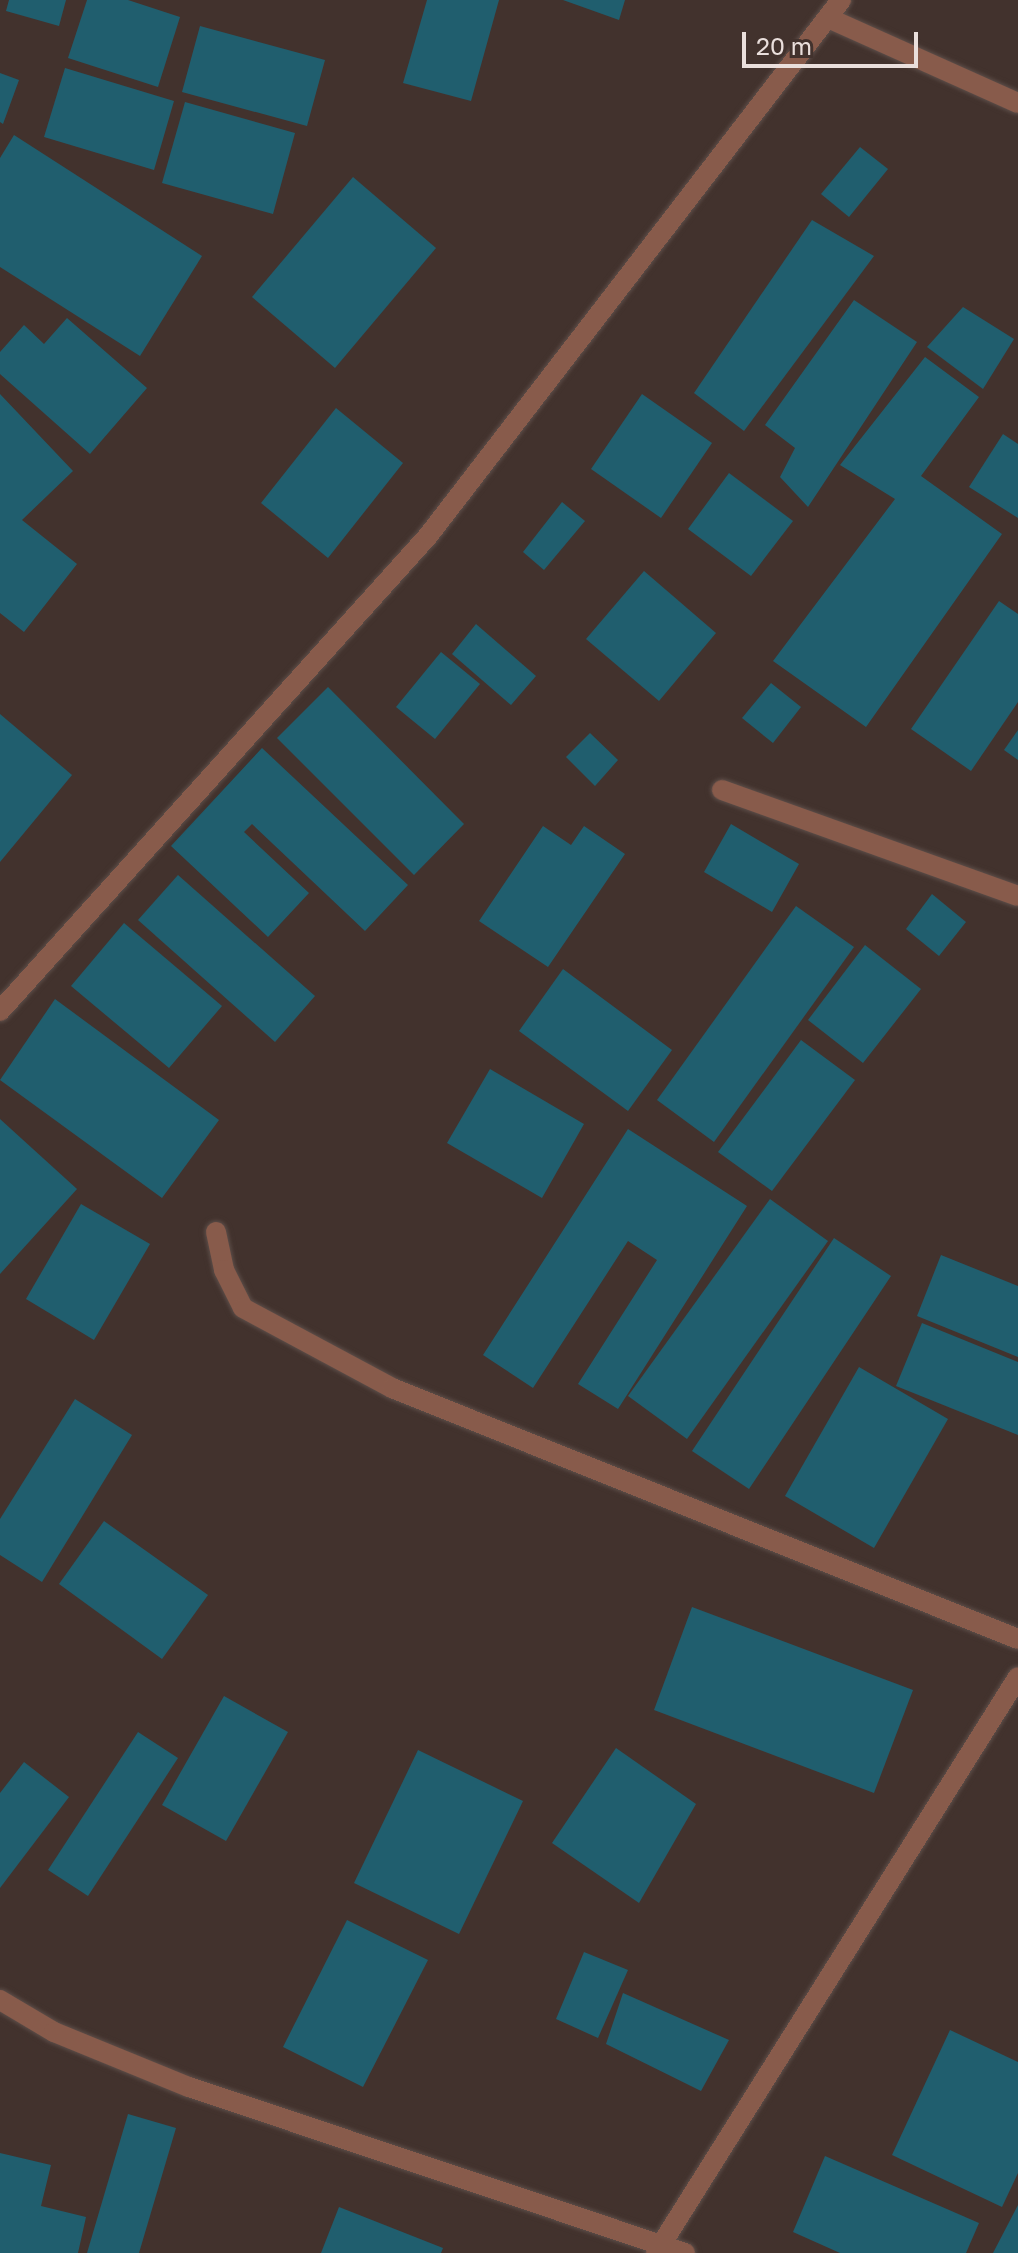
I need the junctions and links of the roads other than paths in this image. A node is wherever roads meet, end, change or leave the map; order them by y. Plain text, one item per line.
1 (841, 0) edge
2 (828, 18) junction
3 (1018, 103) edge
4 (722, 790) dead end
5 (1018, 896) edge
6 (0, 1011) edge
7 (216, 1232) dead end
8 (1018, 1639) edge
9 (1018, 1677) edge
10 (0, 2000) edge
11 (659, 2247) edge
12 (685, 2253) edge

1 - 2 street
2 - 3 street
2 - 6 street
4 - 5 street
7 - 8 street
9 - 11 street
10 - 11 street
11 - 12 street

